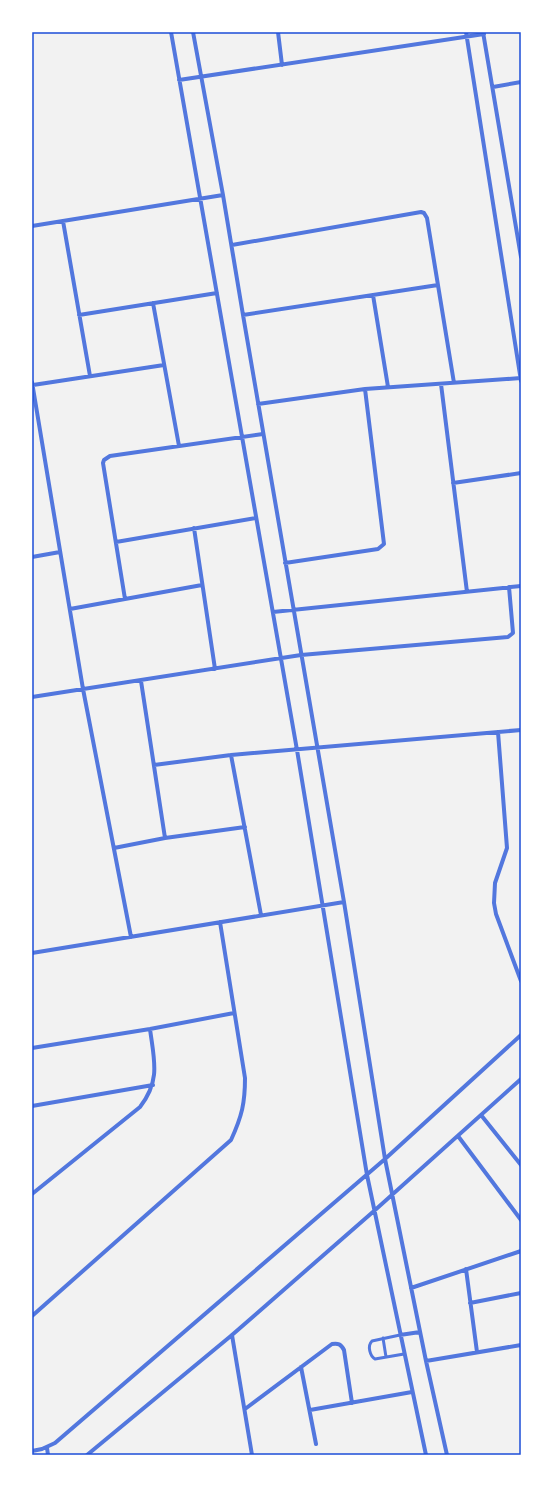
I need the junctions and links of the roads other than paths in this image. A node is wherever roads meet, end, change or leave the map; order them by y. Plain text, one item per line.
1 (171, 32) edge
2 (193, 32) edge
3 (278, 32) edge
4 (483, 33) edge
5 (467, 34) edge
6 (282, 65) junction
7 (202, 77) junction
8 (179, 80) junction
9 (521, 82) edge
10 (493, 87) junction
11 (223, 195) junction
12 (200, 198) junction
13 (63, 221) junction
14 (32, 226) edge
15 (232, 245) junction
16 (521, 256) edge
17 (438, 285) junction
18 (217, 293) junction
19 (373, 295) junction
20 (153, 303) junction
21 (79, 315) junction
22 (243, 315) junction
23 (519, 359) edge
24 (164, 365) junction
25 (90, 376) junction
26 (521, 379) edge
27 (32, 383) edge
28 (454, 383) junction
29 (441, 384) junction
30 (388, 387) junction
31 (364, 389) junction
32 (258, 404) junction
33 (263, 434) junction
34 (242, 437) junction
35 (179, 446) junction
36 (521, 473) edge
37 (453, 484) junction
38 (256, 518) junction
39 (194, 528) junction
40 (116, 542) junction
41 (60, 552) junction
42 (32, 557) edge
43 (285, 563) junction
44 (202, 585) junction
45 (521, 586) edge
46 (509, 587) junction
47 (467, 592) junction
48 (125, 599) junction
49 (70, 610) junction
50 (293, 610) junction
51 (273, 612) junction
52 (301, 655) junction
53 (281, 658) junction
54 (215, 669) junction
55 (141, 680) junction
56 (83, 690) junction
57 (32, 697) edge
58 (521, 730) edge
59 (498, 732) junction
60 (317, 748) junction
61 (297, 750) junction
62 (231, 755) junction
63 (154, 765) junction
64 (245, 827) junction
65 (165, 838) junction
66 (114, 848) junction
67 (344, 902) junction
68 (321, 905) junction
69 (261, 915) junction
70 (220, 922) junction
71 (131, 937) junction
72 (32, 953) edge
73 (521, 982) edge
74 (234, 1013) junction
75 (150, 1029) junction
76 (521, 1035) edge
77 (32, 1048) edge
78 (521, 1079) edge
79 (153, 1086) junction
80 (32, 1106) edge
81 (481, 1115) junction
82 (458, 1136) junction
83 (386, 1159) junction
84 (521, 1165) edge
85 (367, 1175) junction
86 (32, 1194) edge
87 (393, 1194) junction
88 (374, 1211) junction
89 (521, 1220) edge
90 (521, 1251) edge
91 (466, 1269) junction
92 (411, 1288) junction
93 (521, 1293) edge
94 (470, 1303) junction
95 (32, 1316) edge
96 (420, 1332) junction
97 (232, 1335) junction
98 (400, 1336) junction
99 (383, 1338) junction
100 (521, 1345) edge
101 (477, 1352) junction
102 (404, 1354) junction
103 (386, 1357) junction
104 (426, 1361) junction
105 (301, 1367) junction
106 (412, 1392) junction
107 (352, 1402) junction
108 (244, 1409) junction
109 (310, 1410) junction
110 (316, 1444) dead end
111 (47, 1448) junction
112 (32, 1451) edge
113 (48, 1455) edge
114 (87, 1455) edge
115 (252, 1455) edge
116 (426, 1455) edge
117 (446, 1455) edge

1 - 8 street
2 - 7 street
3 - 6 street
4 - 5 street
4 - 10 street
5 - 6 street
5 - 23 street
6 - 7 street
7 - 8 street
7 - 11 street
8 - 12 street
9 - 10 street
10 - 16 street
11 - 12 street
11 - 15 street
12 - 13 street
12 - 18 street
13 - 14 street
13 - 21 street
15 - 17 street
15 - 22 street
17 - 19 street
17 - 28 street
18 - 20 street
18 - 34 street
19 - 22 street
19 - 30 street
20 - 21 street
20 - 24 street
21 - 25 street
22 - 32 street
23 - 26 street
24 - 25 street
24 - 35 street
25 - 27 street
26 - 28 street
27 - 41 street
28 - 29 street
29 - 30 street
29 - 37 street
30 - 31 street
31 - 32 street
31 - 43 street
32 - 33 street
33 - 34 street
33 - 43 street
34 - 35 street
34 - 38 street
35 - 40 street
36 - 37 street
37 - 47 street
38 - 39 street
38 - 51 street
39 - 40 street
39 - 44 street
40 - 48 street
41 - 42 street
41 - 49 street
43 - 50 street
44 - 48 street
44 - 54 street
45 - 46 street
46 - 47 street
46 - 52 street
47 - 50 street
48 - 49 street
49 - 56 street
50 - 51 street
50 - 52 street
51 - 53 street
52 - 53 street
52 - 60 street
53 - 54 street
53 - 61 street
54 - 55 street
55 - 56 street
55 - 63 street
56 - 57 street
56 - 66 street
58 - 59 street
59 - 60 street
59 - 73 street
60 - 61 street
60 - 67 street
61 - 62 street
61 - 68 street
62 - 63 street
62 - 64 street
63 - 65 street
64 - 65 street
64 - 69 street
65 - 66 street
66 - 71 street
67 - 68 street
67 - 83 street
68 - 69 street
68 - 85 street
69 - 70 street
70 - 71 street
70 - 74 street
71 - 72 street
74 - 75 street
74 - 95 street
75 - 77 street
75 - 79 street
76 - 83 street
78 - 81 street
79 - 80 street
79 - 86 street
81 - 82 street
81 - 84 street
82 - 87 street
82 - 89 street
83 - 85 street
83 - 87 street
85 - 88 street
85 - 111 street
87 - 88 street
87 - 92 street
88 - 97 street
88 - 98 street
90 - 91 street
91 - 92 street
91 - 94 street
92 - 96 street
93 - 94 street
94 - 101 street
96 - 98 street
96 - 104 street
97 - 108 street
97 - 114 street
98 - 99 lane
98 - 102 street
99 - 103 lane
99 - 103 lane
100 - 101 street
101 - 104 street
102 - 103 lane
102 - 106 street
104 - 117 street
105 - 107 street
105 - 108 street
105 - 109 street
106 - 107 street
106 - 116 street
107 - 109 street
108 - 115 street
109 - 110 street
111 - 112 street
111 - 113 street

